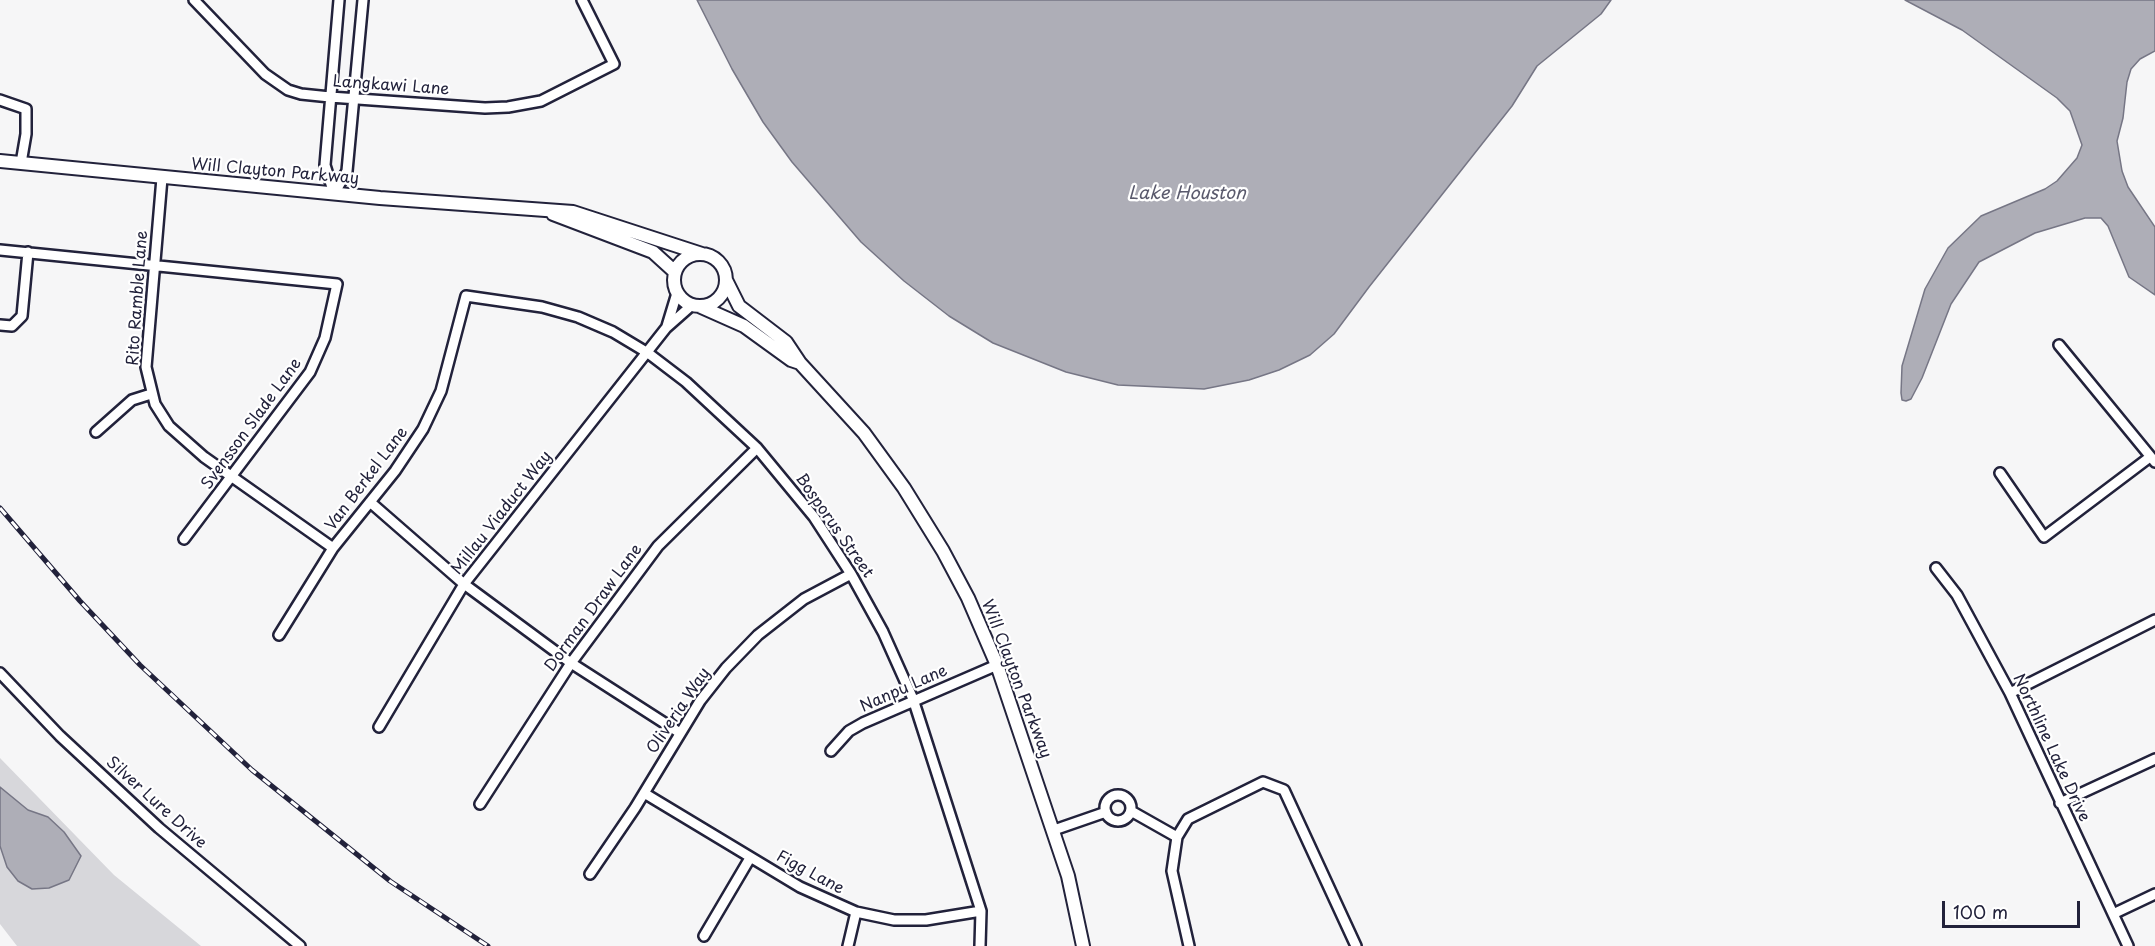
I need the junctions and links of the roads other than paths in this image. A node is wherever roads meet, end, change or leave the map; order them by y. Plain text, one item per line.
1 (194, 0) edge
2 (339, 0) edge
3 (363, 0) edge
4 (582, 0) edge
5 (330, 97) junction
6 (354, 99) junction
7 (0, 100) edge
8 (0, 161) edge
9 (21, 163) junction
10 (162, 178) junction
11 (334, 194) junction
12 (547, 212) junction
13 (0, 250) edge
14 (28, 252) junction
15 (702, 254) junction
16 (155, 264) junction
17 (675, 272) junction
18 (726, 279) junction
19 (678, 293) junction
20 (466, 296) joint
21 (695, 305) junction
22 (0, 325) edge
23 (666, 328) junction
24 (2059, 345) dead end
25 (648, 353) junction
26 (800, 363) junction
27 (151, 394) junction
28 (96, 432) dead end
29 (757, 448) junction
30 (2152, 459) edge
31 (2000, 473) dead end
32 (231, 477) junction
33 (370, 502) junction
34 (184, 539) dead end
35 (333, 548) junction
36 (1936, 568) dead end
37 (851, 574) junction
38 (464, 584) junction
39 (2155, 620) edge
40 (279, 635) dead end
41 (571, 663) junction
42 (997, 665) junction
43 (0, 673) edge
44 (2010, 693) junction
45 (914, 699) junction
46 (378, 727) dead end
47 (680, 734) junction
48 (831, 751) dead end
49 (2155, 759) edge
50 (644, 793) junction
51 (2060, 803) junction
52 (480, 804) dead end
53 (1131, 811) junction
54 (1106, 812) junction
55 (1054, 830) junction
56 (1177, 837) junction
57 (750, 858) junction
58 (590, 874) dead end
59 (2155, 894) edge
60 (981, 911) junction
61 (856, 912) junction
62 (2113, 914) junction
63 (704, 936) dead end
64 (300, 946) edge
65 (848, 946) edge
66 (980, 946) edge
67 (1083, 946) edge
68 (1189, 946) edge
69 (1356, 946) edge
70 (2128, 946) edge

1 - 5 street, Langkawi Lane
2 - 5 street
3 - 6 street
4 - 6 street, Langkawi Lane
5 - 6 street, Langkawi Lane
5 - 11 street
6 - 11 street
7 - 9 street
8 - 9 street, Will Clayton Parkway
9 - 10 street, Will Clayton Parkway
10 - 11 street, Will Clayton Parkway
10 - 16 street, Rito Ramble Lane
11 - 12 street, Will Clayton Parkway
12 - 15 street, Will Clayton Parkway
12 - 17 street, Will Clayton Parkway
13 - 14 street
14 - 16 street
14 - 22 street
15 - 17 street
15 - 18 street
16 - 27 street, Rito Ramble Lane
16 - 32 street, Svensson Slade Lane
17 - 19 street
18 - 21 street
18 - 26 street, Will Clayton Parkway
19 - 21 street
19 - 23 street, Millau Viaduct Way
20 - 25 street, Bosporus Street
20 - 33 street, Van Berkel Lane
21 - 23 street, Millau Viaduct Way
21 - 26 street, Will Clayton Parkway
23 - 25 street, Millau Viaduct Way
24 - 30 street
25 - 29 street, Bosporus Street
25 - 38 street, Millau Viaduct Way
26 - 42 street, Will Clayton Parkway
27 - 28 street
27 - 32 street, Rito Ramble Lane
29 - 37 street, Bosporus Street
29 - 41 street, Dorman Draw Lane
30 - 31 street
32 - 34 street, Svensson Slade Lane
32 - 35 street, Rito Ramble Lane
33 - 35 street, Van Berkel Lane
33 - 38 street
35 - 40 street, Van Berkel Lane
36 - 44 street, Northline Lake Drive
37 - 45 street, Bosporus Street
37 - 47 street, Oliveria Way
38 - 41 street
38 - 46 street, Millau Viaduct Way
39 - 44 street
41 - 47 street
41 - 52 street, Dorman Draw Lane
42 - 45 street, Nanpu Lane
42 - 55 street, Will Clayton Parkway
43 - 64 street, Silver Lure Drive
44 - 51 street, Northline Lake Drive
45 - 48 street, Nanpu Lane
45 - 60 street, Bosporus Street
47 - 50 street, Oliveria Way
49 - 51 street
50 - 57 street, Figg Lane
50 - 58 street, Oliveria Way
51 - 62 street, Northline Lake Drive
53 - 54 street
53 - 54 street
53 - 56 street
54 - 55 street
55 - 67 street, Will Clayton Parkway
56 - 68 street
56 - 69 street
57 - 61 street, Figg Lane
57 - 63 street
59 - 62 street
60 - 61 street, Figg Lane
60 - 66 street, Bosporus Street
61 - 65 street
62 - 70 street, Northline Lake Drive

